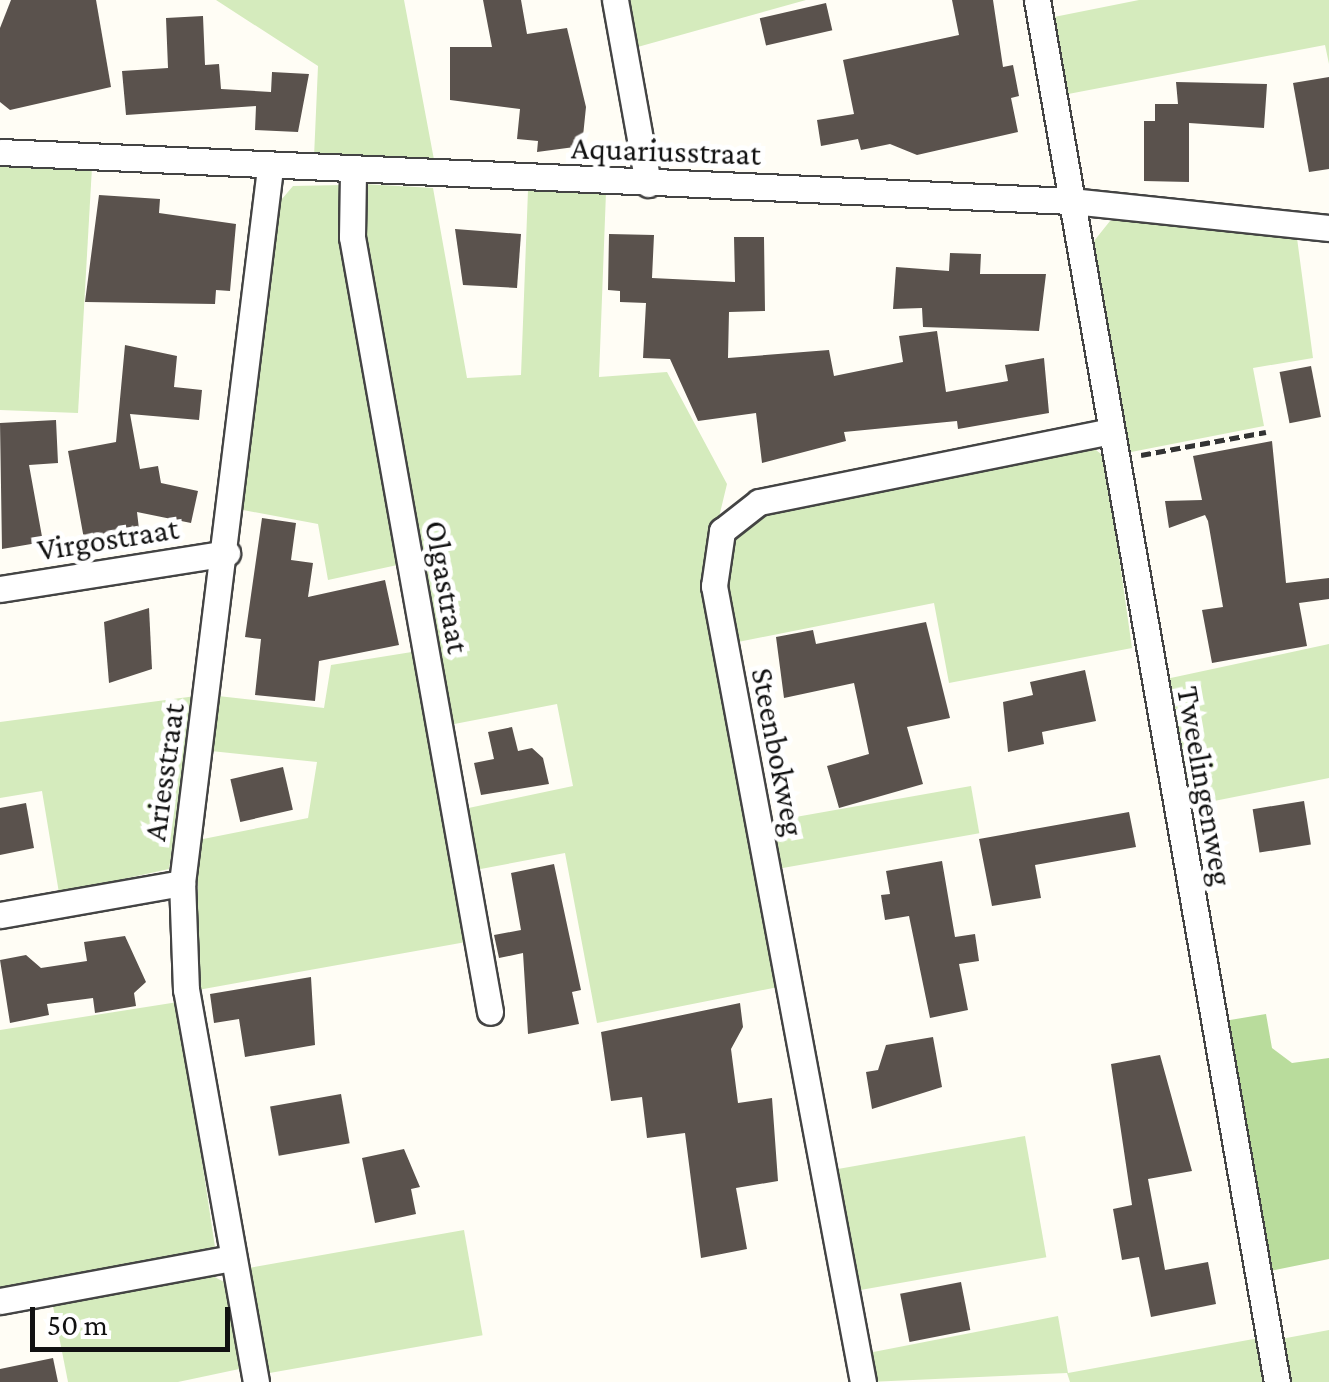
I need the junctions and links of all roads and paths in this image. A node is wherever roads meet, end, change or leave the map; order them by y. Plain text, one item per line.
1 (615, 0) edge
2 (1037, 0) edge
3 (0, 152) edge
4 (270, 168) junction
5 (353, 173) junction
6 (648, 184) junction
7 (1071, 200) junction
8 (1329, 228) edge
9 (1110, 431) junction
10 (1266, 432) dead end
11 (1115, 460) junction
12 (227, 553) junction
13 (0, 589) edge
14 (182, 883) junction
15 (0, 915) edge
16 (490, 1012) dead end
17 (233, 1258) junction
18 (0, 1301) edge
19 (256, 1382) edge
20 (863, 1382) edge
21 (1277, 1382) edge

1 - 6 street
2 - 7 street, Tweelingenweg
3 - 4 street, Aquariusstraat
4 - 5 street, Aquariusstraat
4 - 12 street, Ariesstraat
5 - 6 street, Aquariusstraat
5 - 16 street, Olgastraat
6 - 7 street, Aquariusstraat
7 - 8 street, Aquariusstraat
7 - 9 street, Tweelingenweg
9 - 11 street, Tweelingenweg
9 - 20 street, Steenbokweg
10 - 11 path
11 - 21 street, Tweelingenweg
12 - 13 street, Virgostraat
12 - 14 street, Ariesstraat
14 - 15 street
14 - 17 street, Ariesstraat
17 - 18 street
17 - 19 street, Ariesstraat

